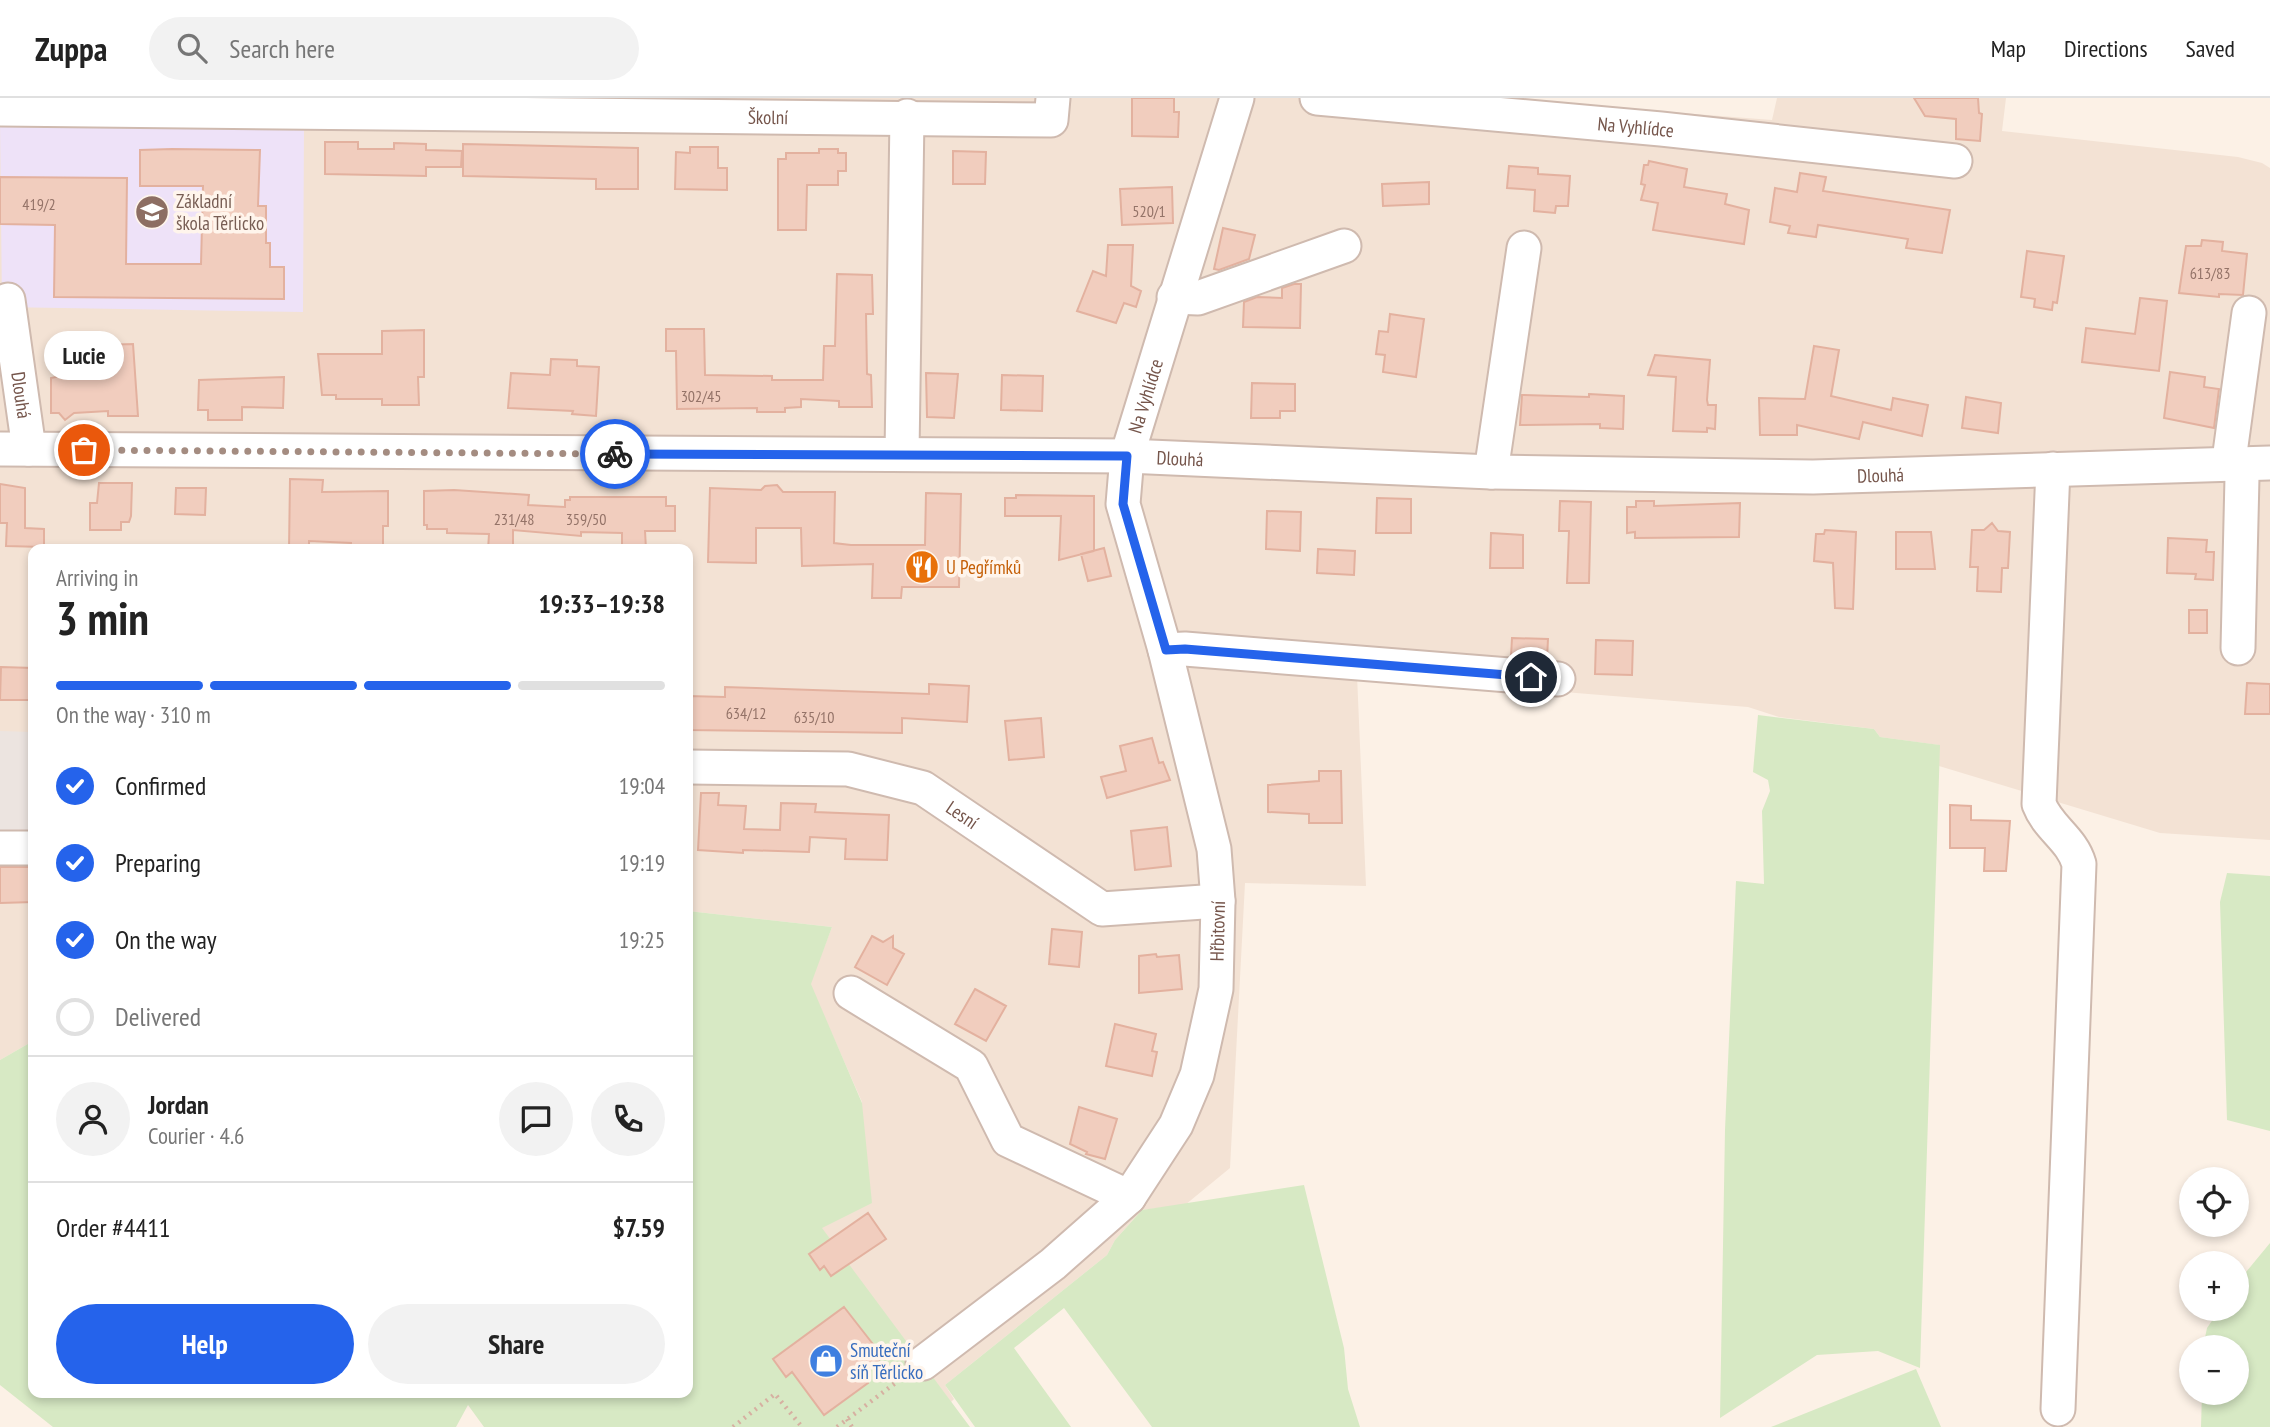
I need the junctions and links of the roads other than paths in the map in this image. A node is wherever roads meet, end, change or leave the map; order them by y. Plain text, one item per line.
1 (1053, 98) edge
2 (1237, 98) edge
3 (1317, 98) edge
4 (146, 104) edge
5 (363, 105) edge
6 (0, 109) edge
7 (906, 116) junction
8 (1955, 161) dead end
9 (1344, 246) dead end
10 (1524, 248) dead end
11 (1174, 297) junction
12 (8, 300) dead end
13 (2249, 313) dead end
14 (15, 449) edge
15 (902, 454) junction
16 (1127, 456) junction
17 (2270, 463) edge
18 (2236, 464) junction
19 (2053, 469) junction
20 (1490, 472) junction
21 (2238, 648) dead end
22 (1166, 650) junction
23 (1558, 679) dead end
24 (693, 767) edge
25 (0, 848) edge
26 (28, 848) edge
27 (1218, 901) junction
28 (851, 993) dead end
29 (1129, 1197) junction
30 (923, 1363) road end
31 (2058, 1409) dead end

1 - 7 street, Školní
2 - 11 street, Na Vyhlídce
3 - 8 street, Na Vyhlídce
4 - 5 street, Školní
4 - 6 street, Školní
5 - 7 street, Školní
7 - 15 street
9 - 11 street
10 - 20 street
11 - 16 street, Na Vyhlídce
12 - 14 street, Dlouhá
13 - 18 street
14 - 15 street, Dlouhá
15 - 16 street, Dlouhá
16 - 20 street, Dlouhá
16 - 22 street, Hřbitovní
17 - 18 street, Dlouhá
18 - 19 street, Dlouhá
18 - 21 street
19 - 20 street, Dlouhá
19 - 31 street
22 - 23 street
22 - 27 street, Hřbitovní
24 - 27 street, Lesní
25 - 26 street
27 - 29 street, Hřbitovní
28 - 29 street
29 - 30 street, Hřbitovní

